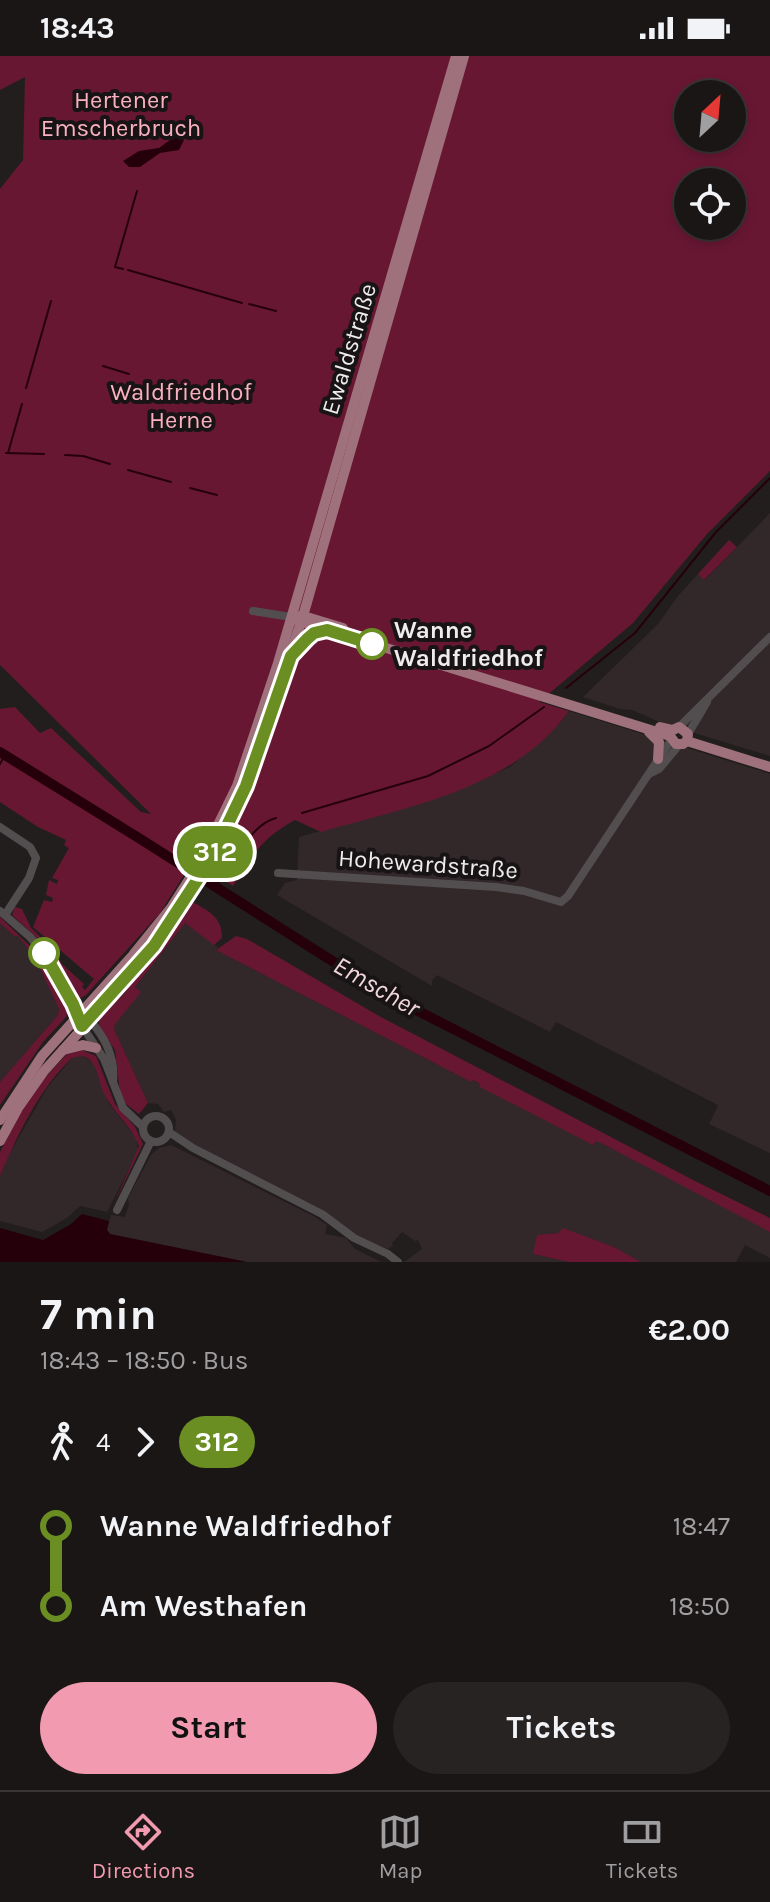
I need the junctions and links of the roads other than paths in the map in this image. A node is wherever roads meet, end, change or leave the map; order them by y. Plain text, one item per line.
1 (456, 56) edge
2 (464, 56) edge
3 (253, 611) dead end
4 (298, 618) junction
5 (327, 630) junction
6 (770, 637) edge
7 (291, 656) junction
8 (641, 727) junction
9 (679, 736) junction
10 (658, 759) junction
11 (770, 761) edge
12 (770, 767) edge
13 (650, 774) junction
14 (0, 827) edge
15 (202, 866) junction
16 (278, 873) dead end
17 (2, 913) edge
18 (80, 1016) junction
19 (96, 1048) junction
20 (61, 1050) junction
21 (113, 1083) junction
22 (0, 1120) edge
23 (144, 1123) junction
24 (167, 1134) junction
25 (0, 1141) edge
26 (151, 1141) junction
27 (117, 1210) dead end
28 (398, 1262) edge

1 - 4 main road, Ewaldstraße
2 - 4 main road, Ewaldstraße
3 - 4 street
4 - 5 main road
4 - 7 main road
4 - 9 main road
4 - 15 main road
5 - 7 main road
5 - 8 main road
6 - 9 street, Hohewardstraße
7 - 15 main road
8 - 9 main road
8 - 10 main road
9 - 10 street, Hohewardstraße
9 - 11 main road
9 - 12 main road
9 - 13 street, Hohewardstraße
10 - 13 street, Hohewardstraße
13 - 16 street, Hohewardstraße
14 - 17 street
15 - 18 main road
17 - 18 street
18 - 19 street
18 - 20 main road
18 - 21 street
18 - 22 main road
19 - 20 main road
19 - 21 street
20 - 25 main road
21 - 23 street
23 - 24 street
23 - 26 street
24 - 26 street
24 - 28 street
26 - 27 street

